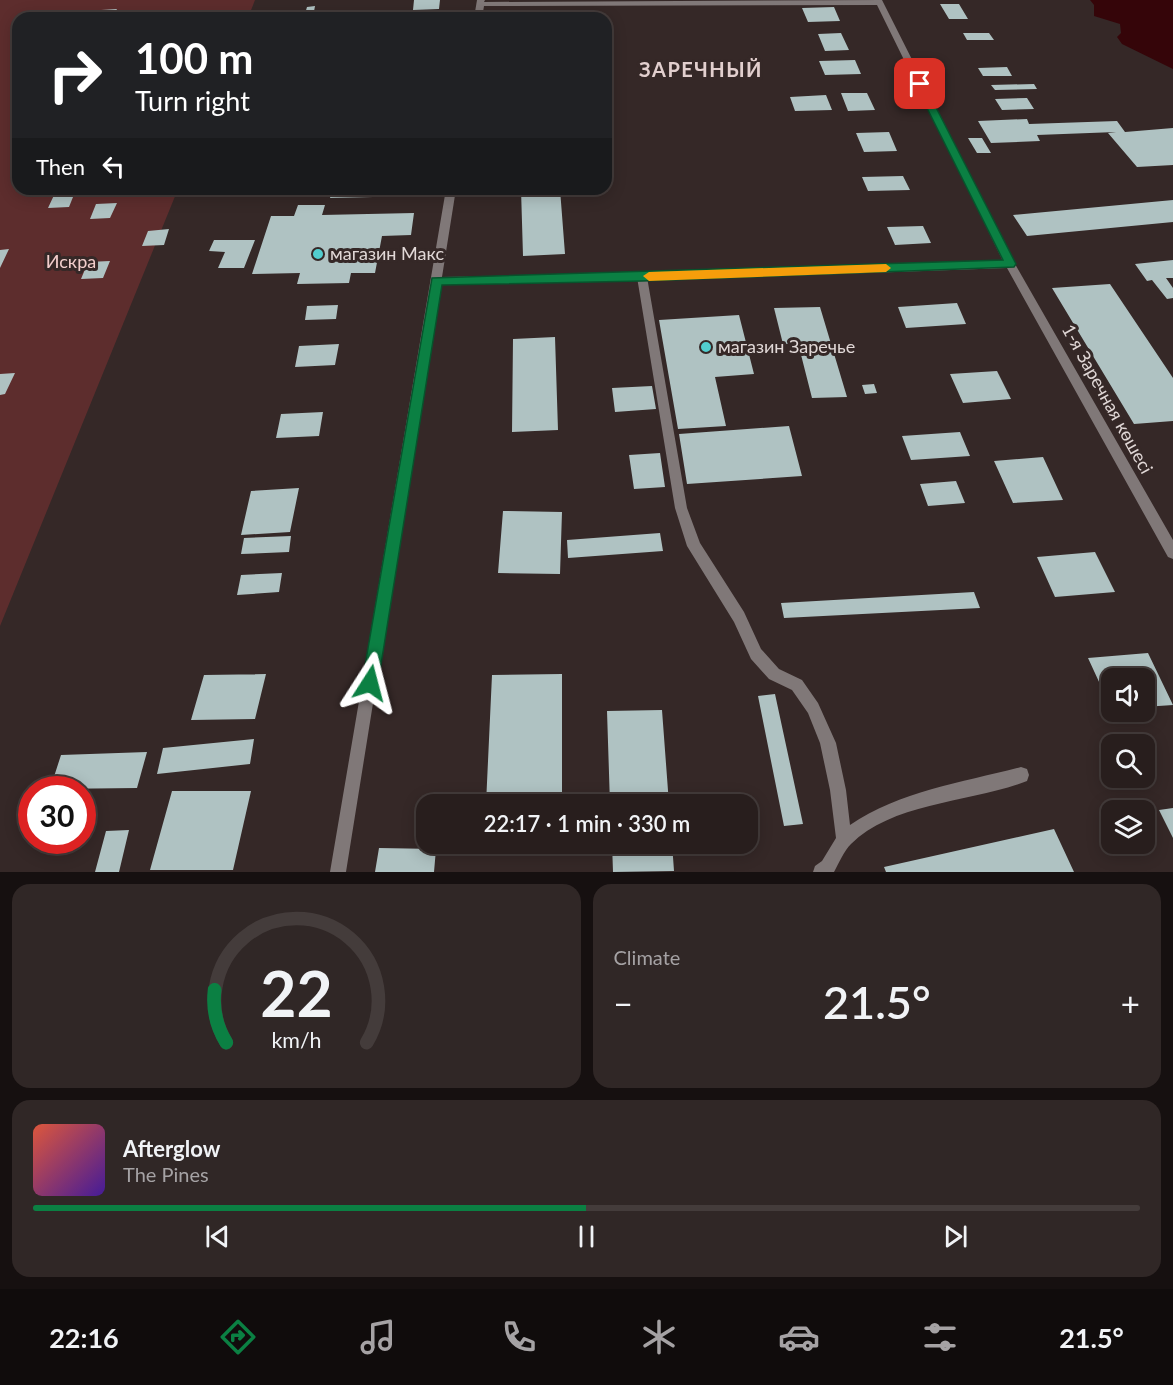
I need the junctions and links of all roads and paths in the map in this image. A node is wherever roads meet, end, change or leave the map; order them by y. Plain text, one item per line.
1 (481, 2) edge
2 (879, 2) edge
3 (450, 195) edge
4 (1010, 264) junction
5 (642, 277) junction
6 (436, 281) junction
7 (1173, 552) edge
8 (1021, 776) dead end
9 (844, 839) junction
10 (339, 872) edge
11 (821, 872) edge

1 - 2 street
2 - 4 street, 1-я Заречная көшесі
3 - 6 street
4 - 5 street
4 - 7 street, 1-я Заречная көшесі
5 - 6 street
5 - 9 street
6 - 10 street
8 - 9 street
9 - 11 street

